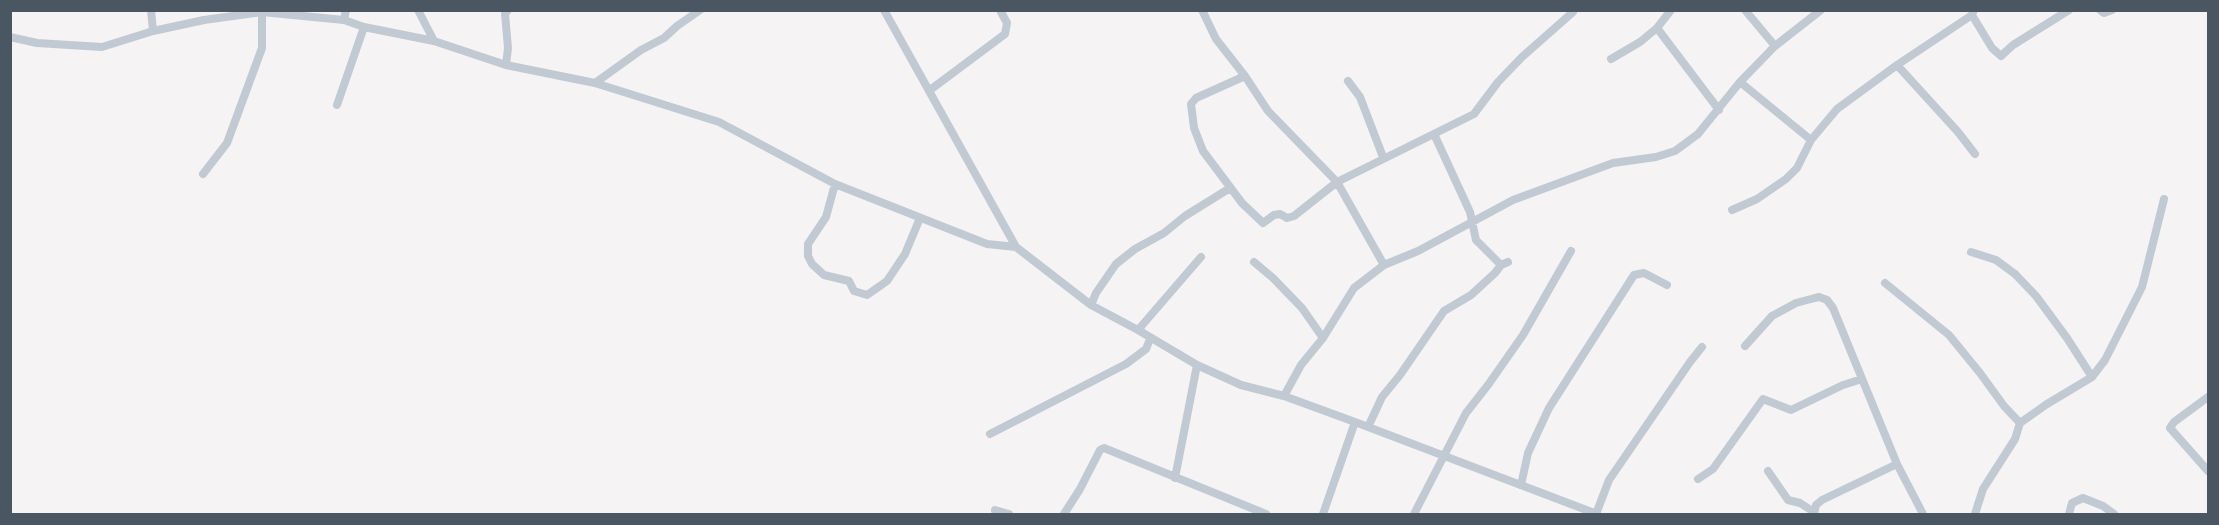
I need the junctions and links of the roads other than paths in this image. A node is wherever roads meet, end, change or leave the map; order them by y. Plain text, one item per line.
1 (151, 10) edge
2 (346, 10) edge
3 (418, 10) edge
4 (508, 10) edge
5 (700, 10) edge
6 (884, 10) edge
7 (1000, 10) edge
8 (1202, 10) edge
9 (1671, 10) edge
10 (1745, 10) edge
11 (1821, 10) edge
12 (2069, 10) edge
13 (2100, 10) edge
14 (2112, 10) edge
15 (262, 12) junction
16 (1573, 12) dead end
17 (1973, 13) edge
18 (344, 20) junction
19 (364, 27) junction
20 (1657, 28) junction
21 (153, 31) junction
22 (10, 37) edge
23 (434, 41) junction
24 (1775, 46) junction
25 (1611, 59) dead end
26 (506, 65) junction
27 (1897, 65) junction
28 (1245, 76) junction
29 (1348, 81) dead end
30 (1740, 82) junction
31 (595, 83) junction
32 (930, 90) junction
33 (337, 105) dead end
34 (1719, 110) junction
35 (1434, 134) junction
36 (1811, 140) junction
37 (1975, 154) dead end
38 (1383, 157) junction
39 (203, 174) dead end
40 (1337, 182) junction
41 (835, 184) junction
42 (1230, 188) junction
43 (2164, 199) dead end
44 (1732, 210) dead end
45 (920, 218) junction
46 (1472, 223) junction
47 (1016, 247) junction
48 (1571, 251) dead end
49 (1971, 252) dead end
50 (1201, 257) dead end
51 (1254, 262) dead end
52 (1384, 265) junction
53 (1885, 283) dead end
54 (1667, 285) dead end
55 (1090, 305) junction
56 (1138, 330) junction
57 (1323, 338) junction
58 (1150, 339) junction
59 (1745, 346) dead end
60 (1702, 347) dead end
61 (1197, 365) junction
62 (2092, 377) junction
63 (1862, 379) junction
64 (1284, 396) junction
65 (2208, 397) edge
66 (1355, 422) junction
67 (2020, 423) junction
68 (1368, 427) junction
69 (990, 434) dead end
70 (1445, 456) junction
71 (1897, 464) junction
72 (1768, 471) dead end
73 (2208, 471) edge
74 (1174, 477) junction
75 (1698, 479) dead end
76 (1521, 485) junction
77 (995, 510) dead end
78 (1814, 513) edge
79 (1009, 514) edge
80 (1064, 514) edge
81 (1266, 514) edge
82 (1323, 514) edge
83 (1414, 514) edge
84 (1596, 514) edge
85 (1923, 514) edge
86 (1975, 514) edge
87 (2069, 514) edge
88 (2114, 514) edge

1 - 21 street
2 - 18 street
3 - 23 street
4 - 26 street
5 - 31 street
6 - 32 street
7 - 32 street
8 - 28 street
9 - 20 street
10 - 24 street
11 - 24 street
12 - 17 street
13 - 14 street
15 - 18 street
15 - 21 street
15 - 39 street
16 - 35 street
17 - 27 street
18 - 19 street
19 - 23 street
19 - 33 street
20 - 25 street
20 - 34 street
21 - 22 street
23 - 26 street
24 - 30 street
26 - 31 street
27 - 36 street
27 - 37 street
28 - 40 street
28 - 42 street
29 - 38 street
30 - 34 street
30 - 36 street
31 - 41 street
32 - 47 street
34 - 46 street
35 - 38 street
35 - 46 street
36 - 44 street
38 - 40 street
40 - 42 street
40 - 52 street
41 - 45 street
41 - 45 street
42 - 55 street
43 - 62 street
45 - 47 street
46 - 52 street
46 - 68 street
47 - 55 street
48 - 70 street
49 - 62 street
50 - 56 street
51 - 57 street
52 - 57 street
53 - 67 street
54 - 76 street
55 - 56 street
56 - 58 street
57 - 64 street
58 - 61 street
58 - 69 street
59 - 63 street
60 - 84 street
61 - 64 street
61 - 74 street
62 - 67 street
63 - 71 street
63 - 75 street
64 - 66 street
65 - 73 street
66 - 68 street
66 - 82 street
67 - 86 street
68 - 70 street
70 - 76 street
70 - 83 street
71 - 78 street
71 - 85 street
72 - 78 street
74 - 80 street
74 - 81 street
76 - 84 street
77 - 79 street
87 - 88 street

